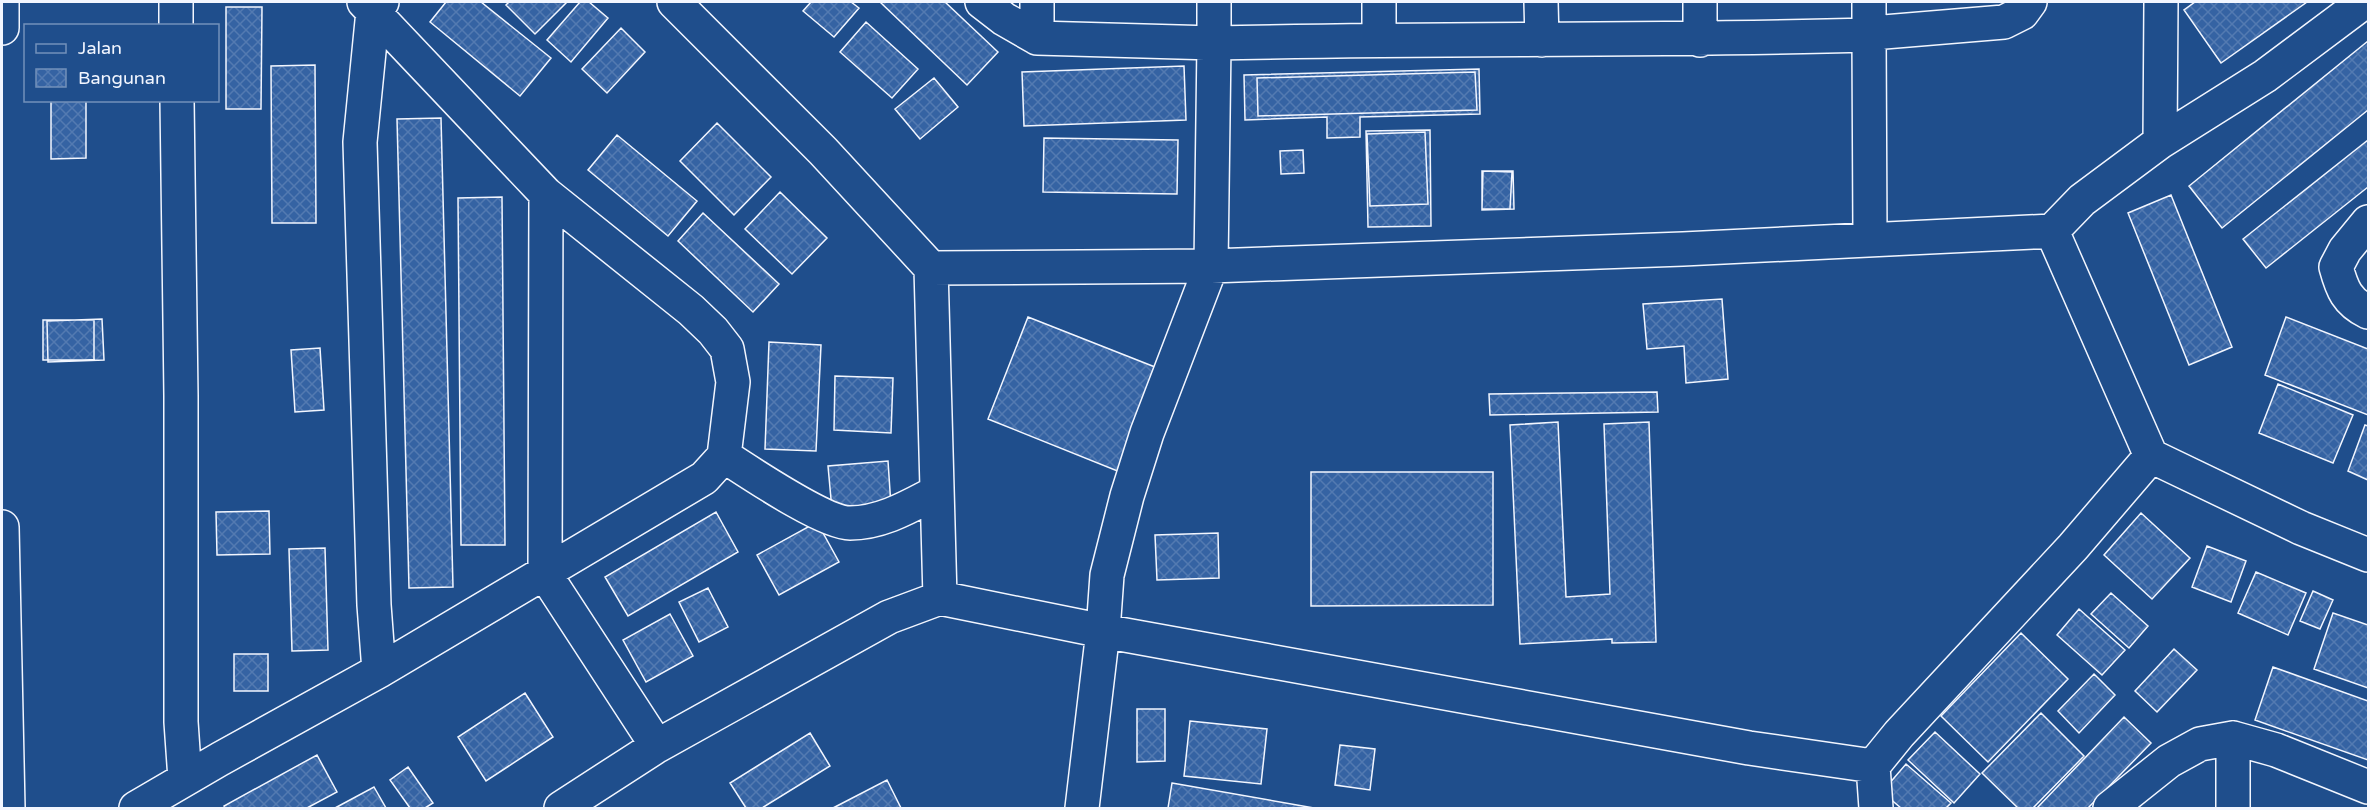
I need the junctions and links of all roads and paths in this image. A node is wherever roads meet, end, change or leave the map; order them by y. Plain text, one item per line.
1 (2, 2) edge
2 (176, 2) edge
3 (982, 2) edge
4 (1037, 2) edge
5 (1214, 2) edge
6 (1379, 2) edge
7 (1541, 2) edge
8 (1700, 2) edge
9 (1869, 2) edge
10 (2030, 2) edge
11 (2161, 2) edge
12 (2364, 2) edge
13 (681, 4) edge
14 (373, 5) edge
15 (176, 24) edge
16 (2, 28) edge
17 (1869, 35) junction
18 (1037, 38) junction
19 (1379, 39) junction
20 (1542, 40) junction
21 (1700, 40) junction
22 (1214, 43) junction
23 (177, 102) edge
24 (2160, 142) junction
25 (546, 194) junction
26 (2368, 222) edge
27 (2052, 231) junction
28 (1870, 239) junction
29 (1211, 266) junction
30 (931, 268) junction
31 (2368, 312) edge
32 (724, 456) junction
33 (2151, 456) junction
34 (937, 492) junction
35 (2, 527) edge
36 (2368, 555) edge
37 (545, 574) junction
38 (940, 598) junction
39 (1103, 631) junction
40 (380, 671) junction
41 (2233, 738) junction
42 (657, 746) junction
43 (1873, 766) junction
44 (185, 779) junction
45 (2368, 787) edge
46 (8, 808) edge
47 (136, 808) edge
48 (561, 808) edge
49 (1082, 808) edge
50 (1876, 808) edge
51 (2110, 808) edge
52 (2233, 808) edge

1 - 16 street
2 - 15 street
3 - 18 street
4 - 18 street
5 - 22 street
6 - 19 street
7 - 20 street
8 - 21 street
9 - 17 street
10 - 17 street
11 - 24 street
12 - 24 street
13 - 30 street
14 - 25 street
14 - 40 street
17 - 21 street
17 - 28 street
18 - 22 street
19 - 20 street
19 - 22 street
20 - 21 street
22 - 29 street
23 - 44 street
24 - 27 street
25 - 32 street
25 - 37 street
26 - 31 street
27 - 28 street
27 - 33 street
28 - 29 street
29 - 30 street
29 - 39 street
30 - 34 street
32 - 34 street
32 - 37 street
33 - 36 street
33 - 43 street
34 - 38 street
35 - 46 street
37 - 40 street
37 - 42 street
38 - 39 street
38 - 42 street
39 - 43 street
39 - 49 street
40 - 44 street
41 - 45 street
41 - 51 street
41 - 52 street
42 - 48 street
43 - 50 street
44 - 47 street

